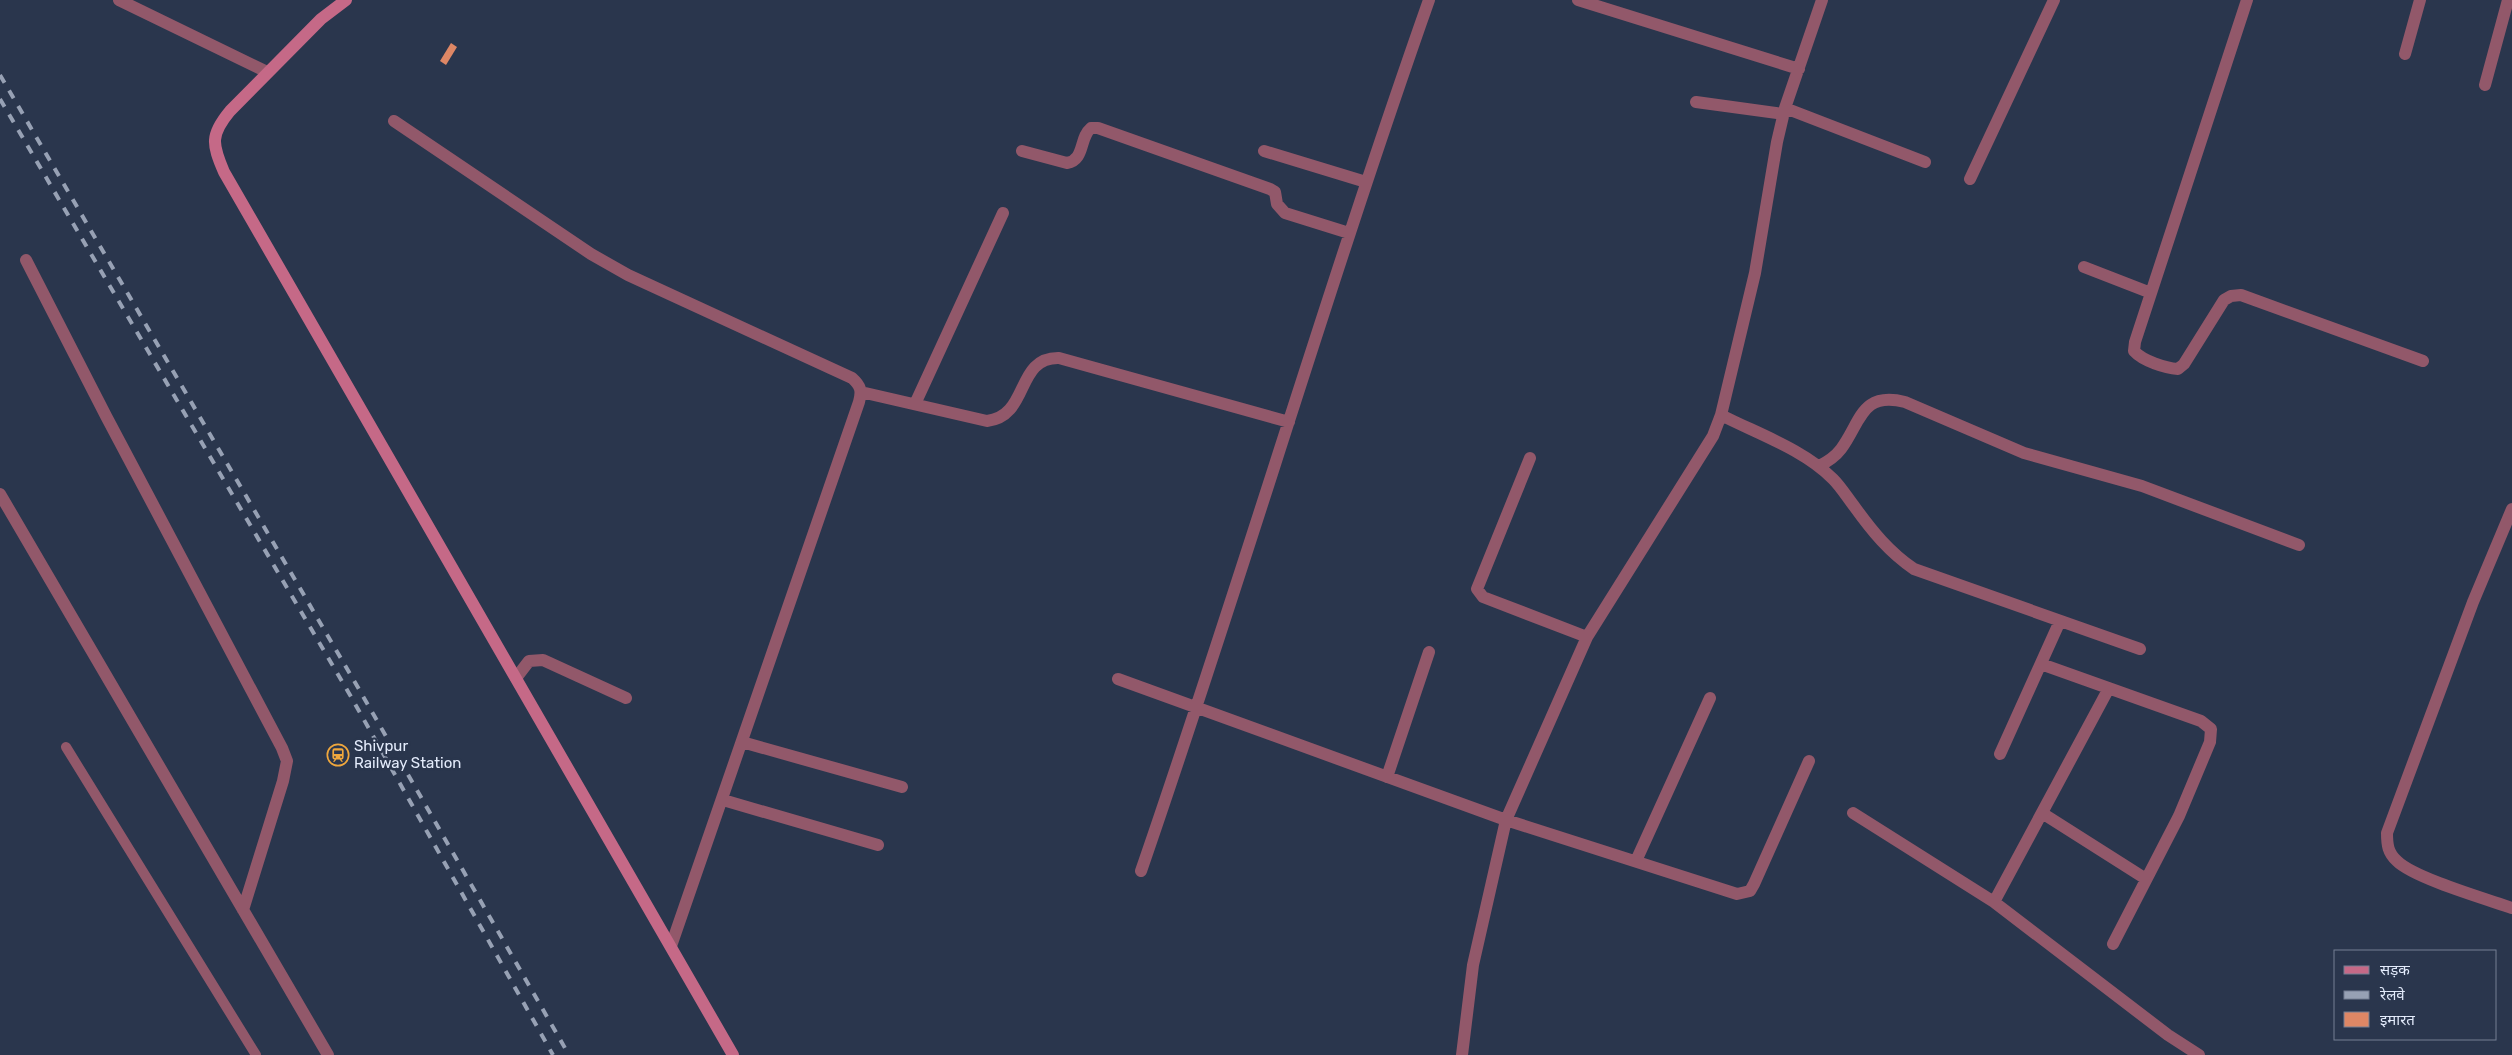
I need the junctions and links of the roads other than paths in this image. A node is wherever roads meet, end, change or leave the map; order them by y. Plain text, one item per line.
1 (119, 0) edge
2 (346, 0) edge
3 (1429, 0) edge
4 (1578, 0) edge
5 (1822, 0) edge
6 (2054, 0) edge
7 (2247, 0) edge
8 (2420, 0) edge
9 (2508, 0) edge
10 (2405, 54) dead end
11 (1799, 69) junction
12 (267, 72) junction
13 (2485, 84) dead end
14 (1696, 102) dead end
15 (1785, 111) junction
16 (394, 121) dead end
17 (1022, 151) dead end
18 (1264, 151) dead end
19 (1925, 162) dead end
20 (1970, 179) dead end
21 (1366, 182) junction
22 (1003, 212) dead end
23 (1349, 233) junction
24 (26, 260) dead end
25 (2084, 268) dead end
26 (2151, 293) junction
27 (2423, 361) dead end
28 (861, 392) junction
29 (915, 404) junction
30 (1721, 415) junction
31 (1289, 422) junction
32 (1530, 458) dead end
33 (1819, 466) junction
34 (0, 494) edge
35 (2512, 509) edge
36 (2299, 545) dead end
37 (2060, 621) junction
38 (1587, 637) junction
39 (2140, 649) dead end
40 (1429, 652) dead end
41 (2041, 664) junction
42 (516, 678) junction
43 (1118, 679) dead end
44 (2109, 688) junction
45 (626, 698) dead end
46 (1710, 698) dead end
47 (1198, 708) junction
48 (742, 742) junction
49 (66, 747) dead end
50 (2000, 754) dead end
51 (1809, 761) dead end
52 (1387, 776) junction
53 (902, 787) dead end
54 (723, 800) junction
55 (1853, 813) dead end
56 (2042, 814) junction
57 (1506, 820) junction
58 (878, 845) dead end
59 (1636, 861) junction
60 (1141, 871) dead end
61 (2146, 879) junction
62 (1994, 902) junction
63 (2512, 908) edge
64 (243, 910) junction
65 (2113, 944) dead end
66 (671, 946) junction
67 (256, 1055) edge
68 (328, 1055) edge
69 (733, 1055) edge
70 (1462, 1055) edge
71 (2199, 1055) edge

1 - 12 street
2 - 12 street
3 - 21 street
4 - 11 street
5 - 11 street
6 - 20 street
7 - 26 street
8 - 10 street
9 - 13 street
11 - 15 street
12 - 42 street
14 - 15 street
15 - 19 street
15 - 30 street
16 - 28 street
17 - 23 street
18 - 21 street
21 - 23 street
22 - 29 street
23 - 31 street
24 - 64 street
25 - 26 street
26 - 27 street
28 - 29 street
28 - 48 street
29 - 31 street
30 - 33 street
30 - 38 street
31 - 47 street
32 - 38 street
33 - 36 street
33 - 37 street
34 - 64 street
35 - 63 street
37 - 39 street
37 - 41 street
38 - 57 street
40 - 52 street
41 - 44 street
41 - 50 street
42 - 45 street
42 - 66 street
43 - 47 street
44 - 56 street
44 - 61 street
46 - 59 street
47 - 52 street
47 - 60 street
48 - 53 street
48 - 54 street
49 - 67 lane
51 - 59 street
52 - 57 street
54 - 58 street
54 - 66 street
55 - 62 street
56 - 61 street
56 - 62 street
57 - 59 street
57 - 70 street
61 - 65 street
62 - 71 street
64 - 68 street
66 - 69 street

